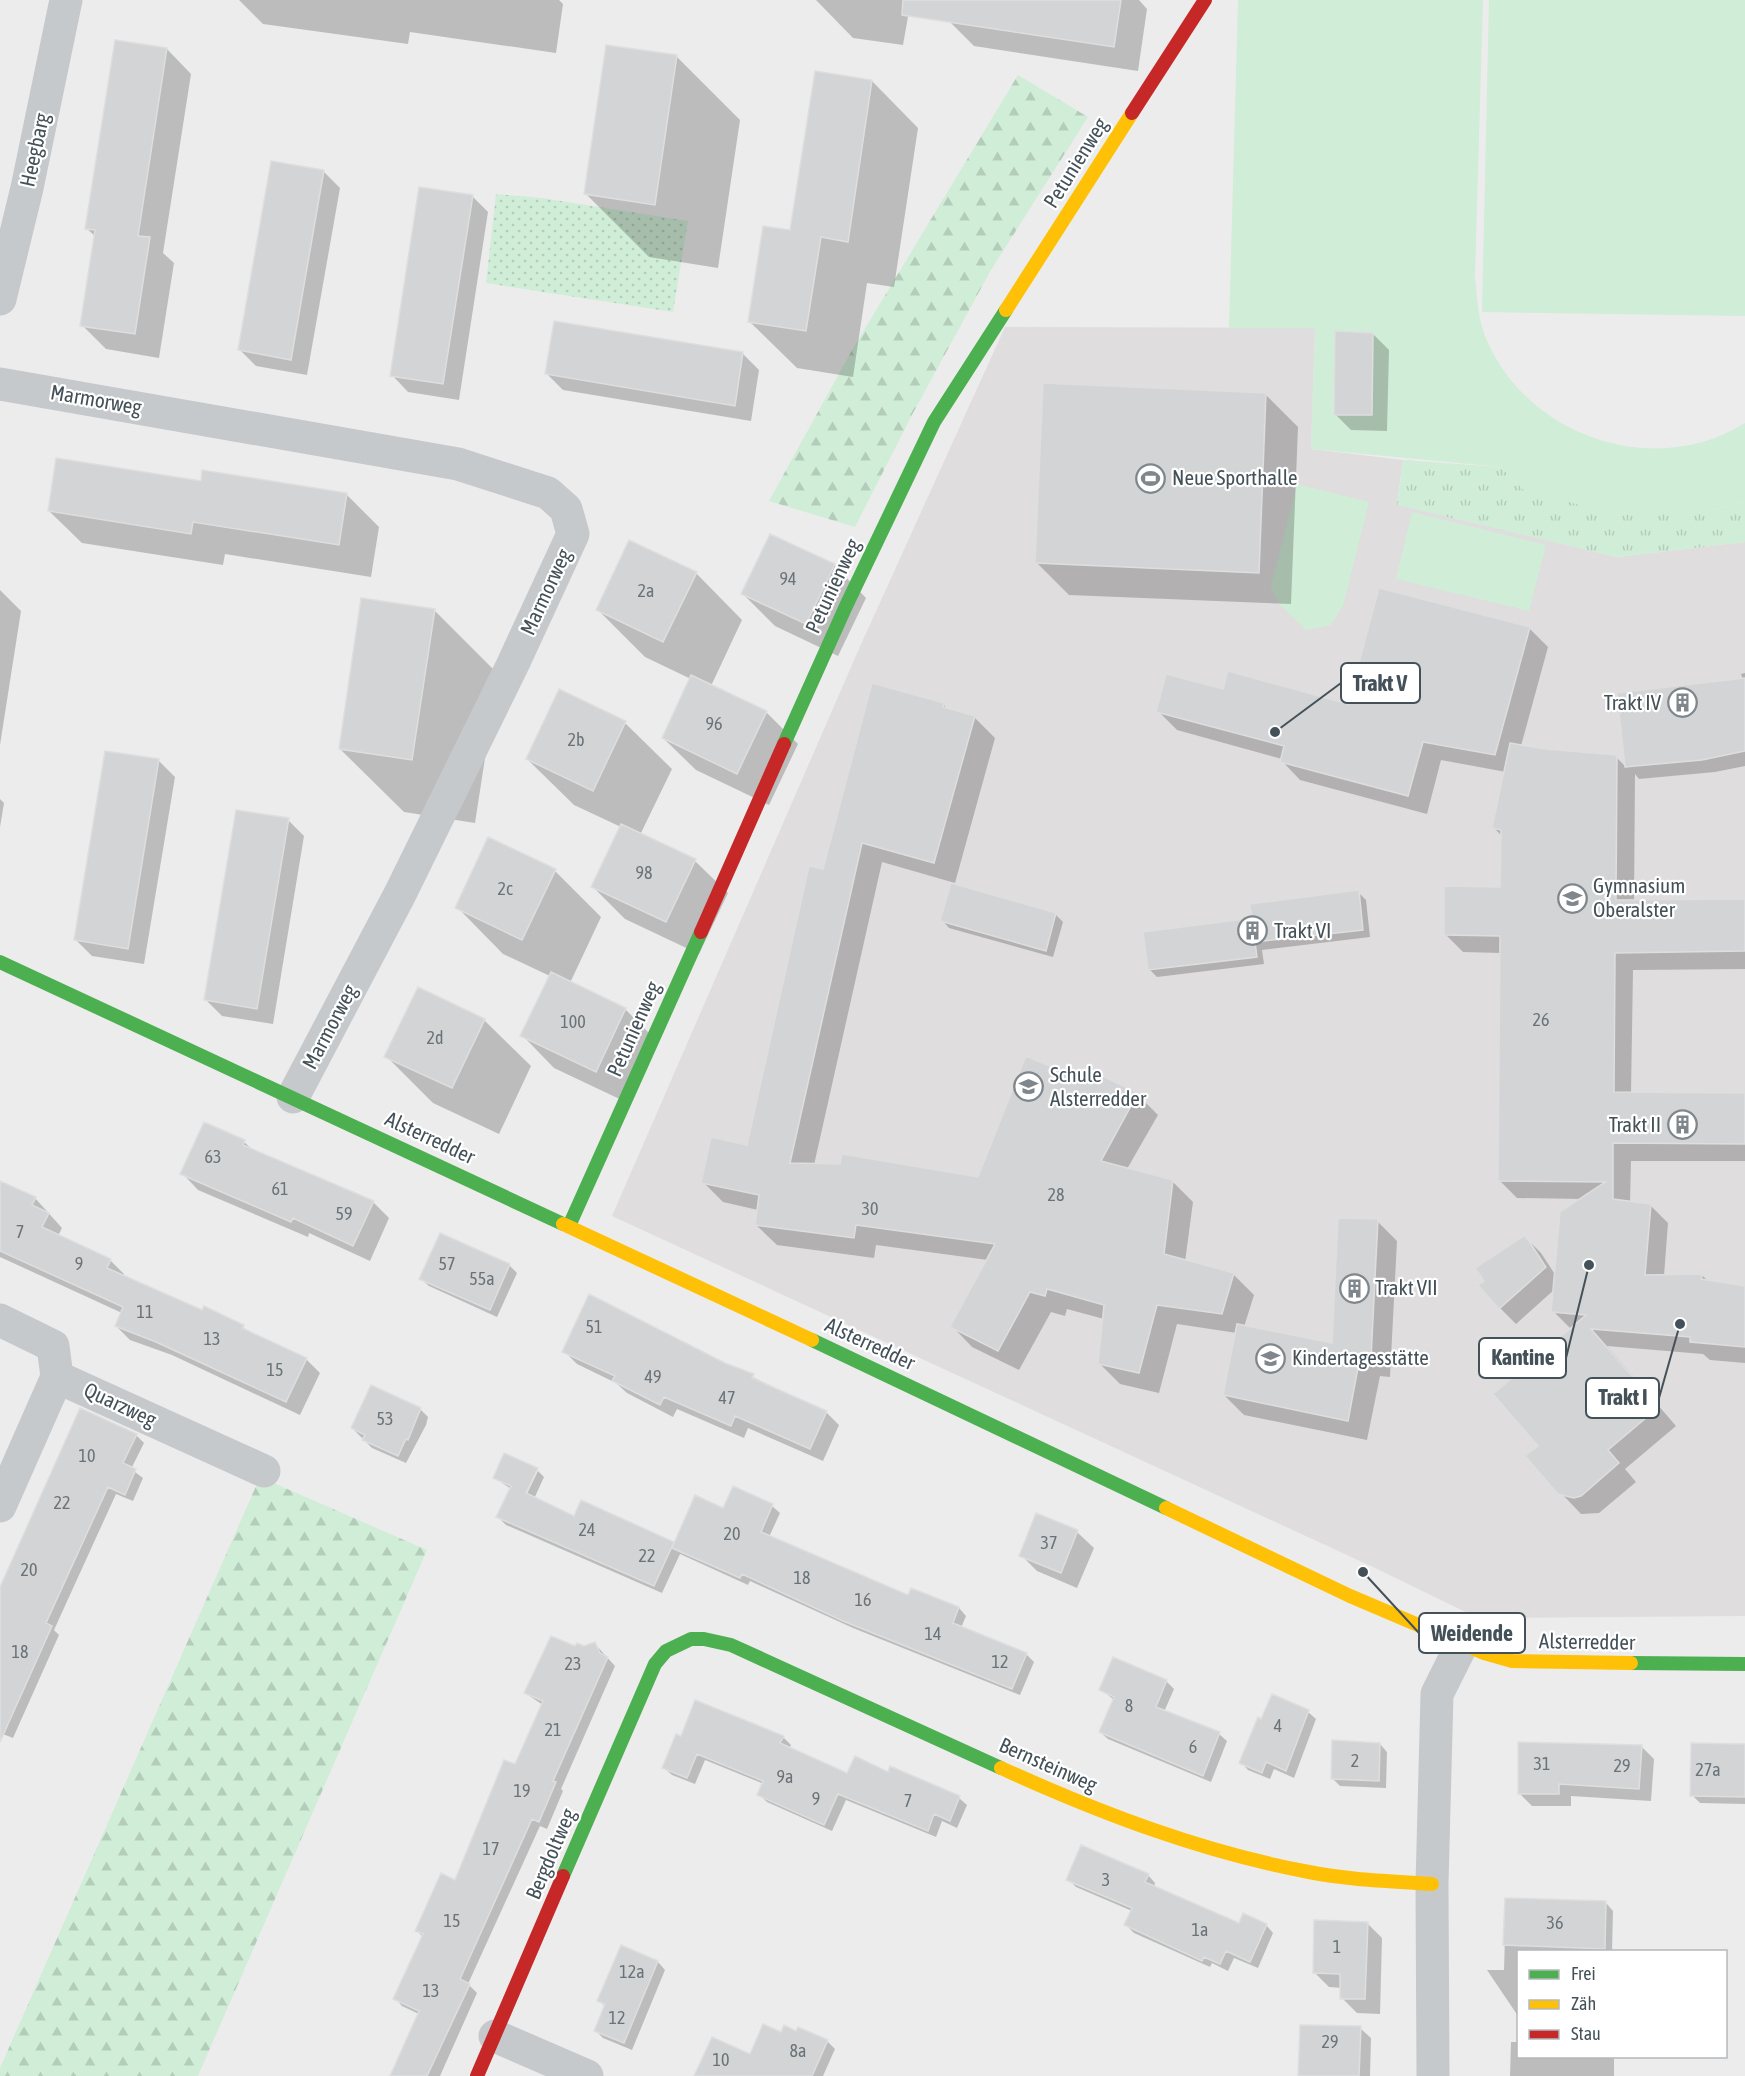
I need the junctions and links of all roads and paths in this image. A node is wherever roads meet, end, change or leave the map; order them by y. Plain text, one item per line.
1 (66, 0) edge
2 (1205, 0) edge
3 (0, 299) edge
4 (0, 384) edge
5 (0, 962) edge
6 (293, 1097) junction
7 (569, 1226) junction
8 (0, 1320) edge
9 (57, 1377) junction
10 (264, 1471) dead end
11 (0, 1506) edge
12 (1462, 1644) junction
13 (666, 1650) joint
14 (1745, 1664) edge
15 (1431, 1884) junction
16 (495, 2036) junction
17 (477, 2076) edge
18 (586, 2076) edge
19 (1433, 2076) edge

1 - 3 street, Heegbarg
2 - 7 street, Petunienweg
4 - 6 street, Marmorweg
5 - 6 street, Alsterredder
6 - 7 street, Alsterredder
7 - 12 street, Alsterredder
8 - 9 street, Quarzweg
9 - 10 street, Quarzweg
9 - 11 street
12 - 14 street, Alsterredder
12 - 15 street
13 - 15 street, Bernsteinweg
13 - 16 street, Bergdoltweg
15 - 19 street
16 - 17 street, Bergdoltweg
16 - 18 street

